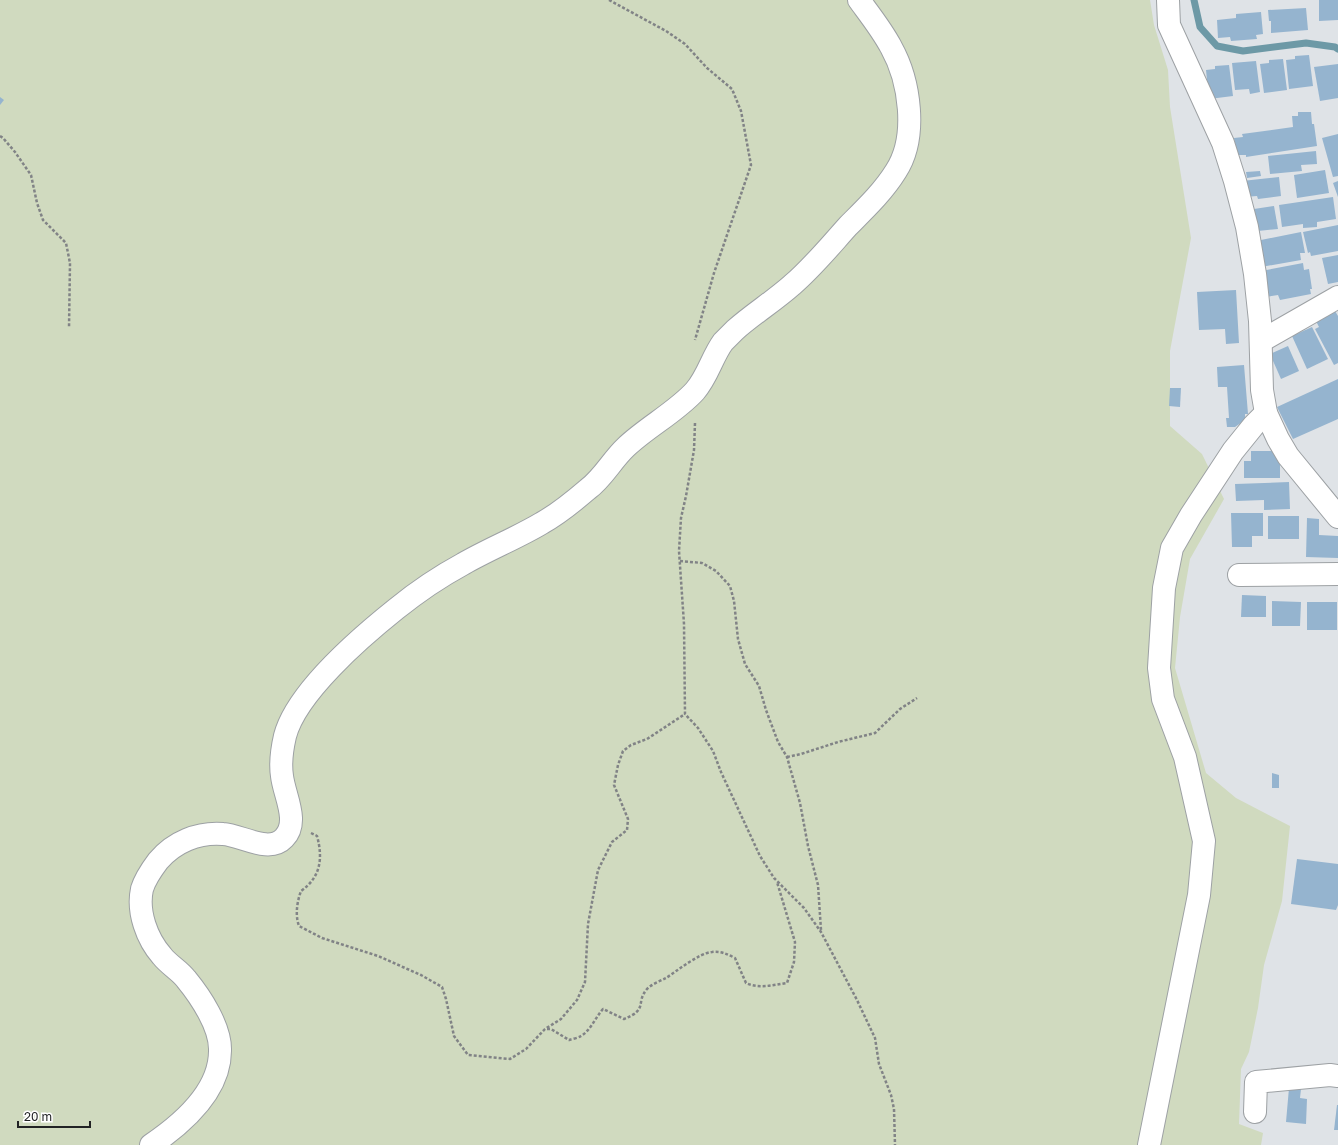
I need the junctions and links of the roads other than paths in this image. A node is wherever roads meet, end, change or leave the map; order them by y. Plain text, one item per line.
1 (859, 0) edge
2 (1168, 0) edge
3 (1338, 297) edge
4 (1261, 341) junction
5 (1266, 413) junction
6 (1338, 517) edge
7 (1338, 574) edge
8 (1239, 575) dead end
9 (1338, 1076) edge
10 (1255, 1112) dead end
11 (151, 1145) edge
12 (1149, 1145) edge

1 - 11 street
2 - 4 street
3 - 4 street
4 - 5 street
5 - 6 street
5 - 12 street
7 - 8 street
9 - 10 street

